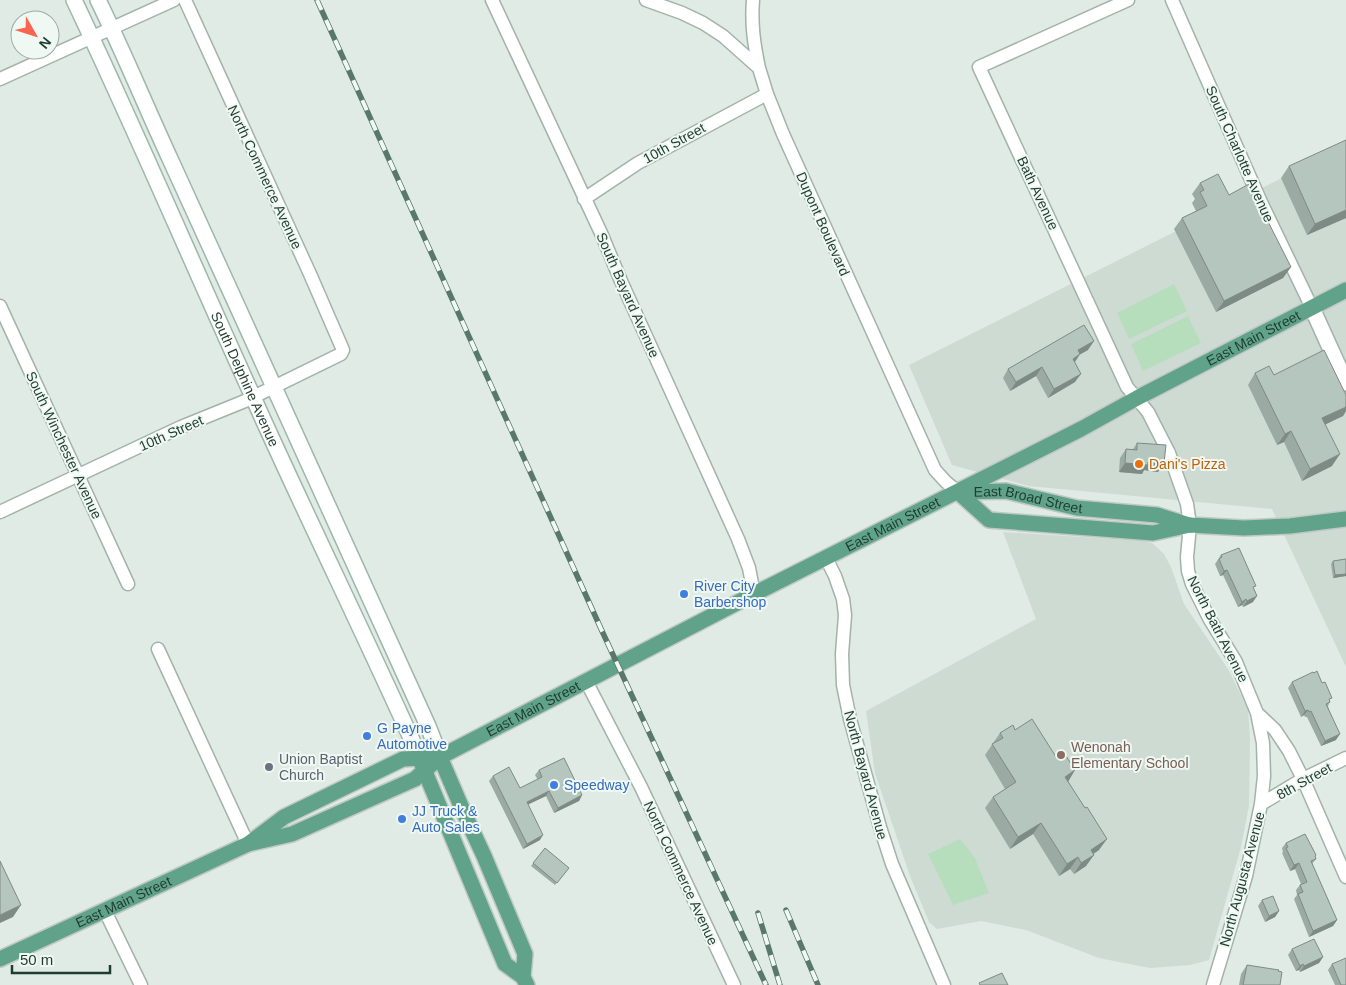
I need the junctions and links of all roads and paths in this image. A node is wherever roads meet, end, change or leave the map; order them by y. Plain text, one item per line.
1 (74, 0) edge
2 (98, 0) edge
3 (174, 0) edge
4 (185, 0) edge
5 (492, 0) edge
6 (646, 0) edge
7 (753, 0) edge
8 (1128, 0) edge
9 (1172, 0) edge
10 (112, 27) junction
11 (92, 37) junction
12 (759, 68) junction
13 (0, 79) edge
14 (767, 94) junction
15 (584, 199) junction
16 (1346, 290) edge
17 (0, 306) edge
18 (1312, 308) junction
19 (341, 354) joint
20 (1346, 383) edge
21 (274, 386) junction
22 (252, 396) junction
23 (1137, 398) junction
24 (79, 475) junction
25 (958, 492) junction
26 (0, 512) edge
27 (1346, 519) edge
28 (1190, 525) junction
29 (826, 558) junction
30 (128, 584) dead end
31 (754, 594) junction
32 (158, 649) dead end
33 (586, 681) junction
34 (1257, 713) junction
35 (440, 757) junction
36 (1346, 758) edge
37 (422, 764) junction
38 (1303, 779) junction
39 (1261, 804) junction
40 (248, 844) junction
41 (1346, 877) edge
42 (105, 911) junction
43 (0, 959) edge
44 (525, 981) edge
45 (141, 985) edge
46 (734, 985) edge
47 (944, 985) edge
48 (1213, 985) edge

1 - 11 main road, South Delphine Avenue
2 - 10 main road, South Delphine Avenue
3 - 10 street
4 - 19 street, North Commerce Avenue
5 - 15 street, South Bayard Avenue
6 - 12 street
7 - 12 street, Dupont Boulevard
8 - 23 street, Bath Avenue
9 - 18 street, South Charlotte Avenue
10 - 11 street
10 - 21 main road, South Delphine Avenue
11 - 13 street
11 - 22 main road, South Delphine Avenue
12 - 14 street, Dupont Boulevard
14 - 15 street, 10th Street
14 - 25 street, Dupont Boulevard
15 - 31 street, South Bayard Avenue
16 - 18 main road, East Main Street
17 - 24 street, South Winchester Avenue
18 - 20 main road
18 - 23 main road, East Main Street
19 - 21 street, 10th Street
21 - 22 street, 10th Street
21 - 35 main road, South Delphine Avenue
22 - 24 street, 10th Street
22 - 37 main road, South Delphine Avenue
23 - 25 main road, East Main Street
23 - 28 street, North Bath Avenue
24 - 26 street, 10th Street
24 - 30 street, South Winchester Avenue
25 - 28 main road, East Broad Street
25 - 28 main road, East Broad Street
25 - 29 main road, East Main Street
27 - 28 main road, East Broad Street
28 - 34 street, North Bath Avenue
29 - 31 main road, East Main Street
29 - 47 street, North Bayard Avenue
31 - 33 main road, East Main Street
32 - 40 street
33 - 35 main road, East Main Street
33 - 46 street, North Commerce Avenue
34 - 38 street, North Bath Avenue
34 - 39 street, North Augusta Avenue
35 - 37 main road, East Main Street
35 - 44 main road
36 - 38 street, 8th Street
37 - 40 main road, East Main Street
37 - 40 main road, East Main Street
37 - 44 main road
38 - 39 street, 8th Street
38 - 41 street, North Bath Avenue
39 - 48 street, North Augusta Avenue
40 - 42 main road, East Main Street
42 - 43 main road, East Main Street
42 - 45 street

